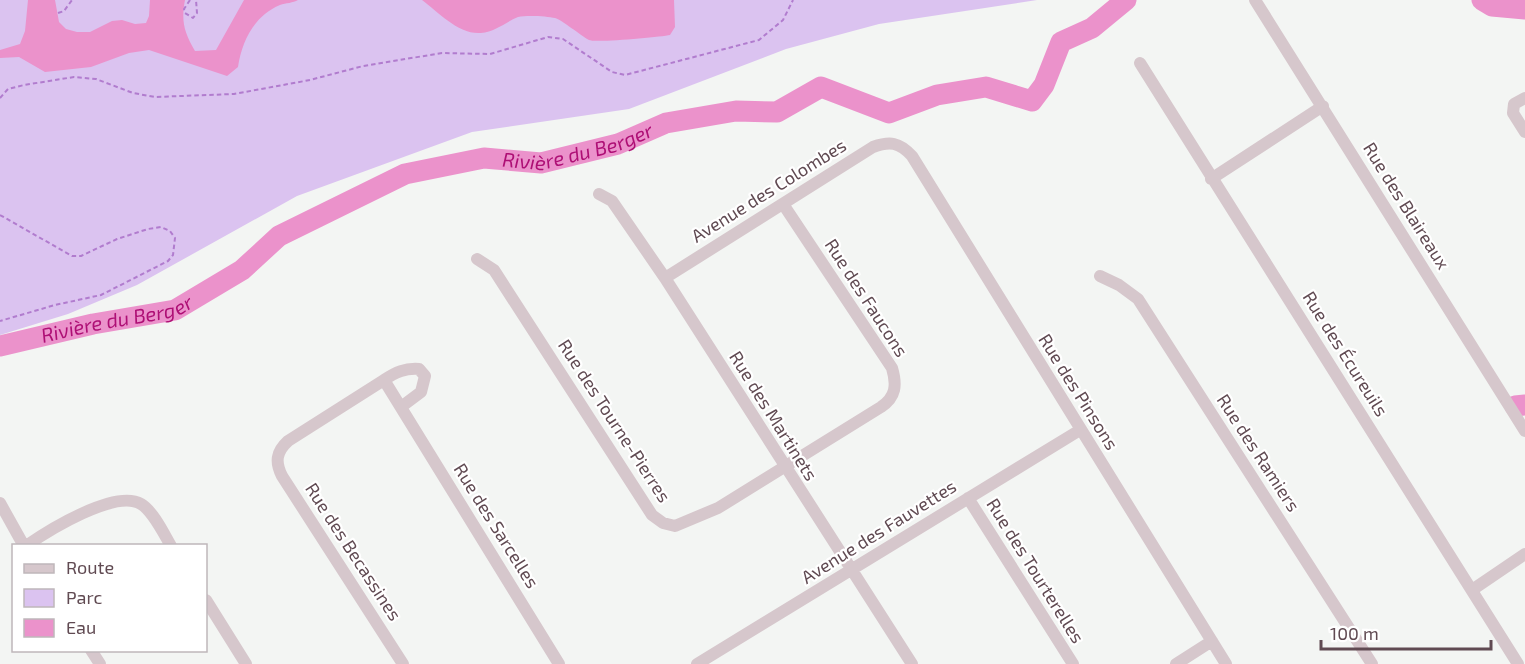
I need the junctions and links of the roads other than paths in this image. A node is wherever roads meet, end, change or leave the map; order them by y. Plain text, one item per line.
1 (1256, 0) edge
2 (1140, 63) dead end
3 (1525, 98) edge
4 (1323, 106) junction
5 (1525, 132) edge
6 (895, 142) joint
7 (1211, 179) junction
8 (598, 194) dead end
9 (783, 204) junction
10 (477, 259) dead end
11 (1100, 276) dead end
12 (665, 278) junction
13 (384, 380) junction
14 (401, 407) junction
15 (1080, 430) junction
16 (1525, 431) edge
17 (783, 466) junction
18 (968, 498) junction
19 (0, 503) edge
20 (24, 544) edge
21 (29, 544) edge
22 (170, 544) edge
23 (1525, 554) edge
24 (851, 570) junction
25 (1472, 590) junction
26 (207, 602) edge
27 (1212, 641) junction
28 (246, 664) edge
29 (403, 664) edge
30 (559, 664) edge
31 (697, 664) edge
32 (912, 664) edge
33 (1073, 664) edge
34 (1176, 664) edge
35 (1226, 664) edge
36 (1372, 664) edge
37 (1518, 664) edge

1 - 4 street, Rue des Blaireaux
2 - 7 street, Rue des Écureuils
3 - 5 street
4 - 7 street
4 - 16 street, Rue des Blaireaux
6 - 9 street, Avenue des Colombes
6 - 15 street, Rue des Pinsons
7 - 25 street, Rue des Écureuils
8 - 12 street, Rue des Martinets
9 - 12 street, Avenue des Colombes
9 - 17 street, Rue des Faucons
10 - 17 street, Rue des Tourne-Pierres
11 - 36 street, Rue des Ramiers
12 - 17 street, Rue des Martinets
13 - 14 street, Rue des Sarcelles
13 - 14 street
13 - 29 street, Rue des Becassines
14 - 30 street, Rue des Sarcelles
15 - 18 street, Avenue des Fauvettes
15 - 27 street, Rue des Pinsons
17 - 24 street, Rue des Martinets
18 - 24 street, Avenue des Fauvettes
18 - 33 street, Rue des Tourterelles
19 - 20 street
21 - 22 street
23 - 25 street
24 - 31 street, Avenue des Fauvettes
24 - 32 street, Rue des Martinets
25 - 37 street, Rue des Écureuils
26 - 28 street
27 - 34 street
27 - 35 street, Rue des Pinsons

